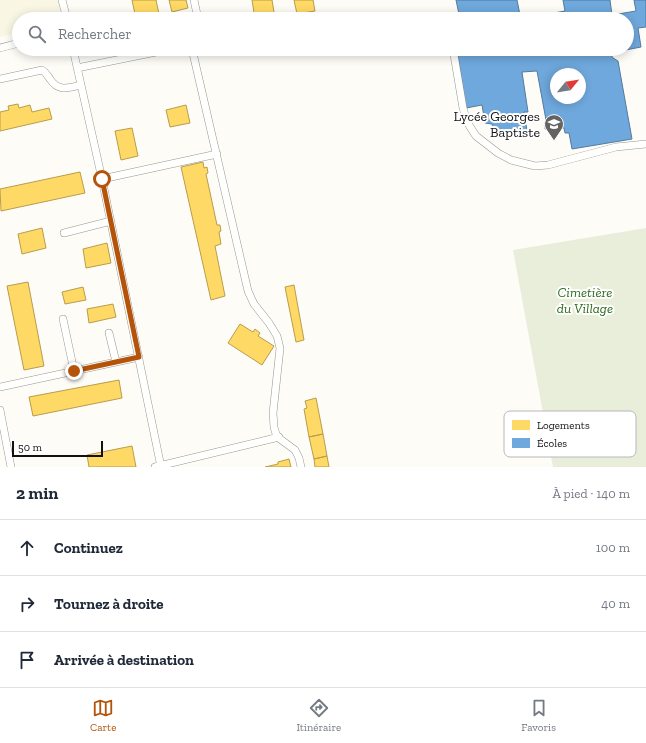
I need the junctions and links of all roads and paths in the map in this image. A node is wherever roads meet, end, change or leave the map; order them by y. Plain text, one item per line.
1 (62, 0) edge
2 (194, 0) edge
3 (65, 12) edge
4 (197, 12) edge
5 (12, 45) edge
6 (0, 48) edge
7 (74, 56) edge
8 (136, 56) edge
9 (194, 56) edge
10 (454, 56) edge
11 (77, 68) junction
12 (0, 79) edge
13 (81, 85) junction
14 (646, 144) edge
15 (217, 154) junction
16 (102, 179) junction
17 (111, 221) junction
18 (64, 233) dead end
19 (63, 319) dead end
20 (109, 333) dead end
21 (139, 357) junction
22 (116, 362) junction
23 (74, 371) junction
24 (0, 387) edge
25 (0, 410) edge
26 (279, 438) junction
27 (159, 466) edge
28 (10, 467) edge
29 (301, 467) edge

1 - 3 lane
2 - 4 lane
5 - 6 lane
7 - 11 lane
8 - 11 lane
9 - 15 lane
10 - 14 lane
11 - 13 lane
12 - 13 lane
13 - 16 lane
15 - 16 lane
15 - 26 lane
16 - 17 lane
17 - 18 lane
17 - 21 lane
19 - 23 lane
20 - 22 lane
21 - 22 lane
21 - 27 lane
22 - 23 lane
23 - 24 lane
25 - 28 lane
26 - 27 lane
26 - 29 lane

